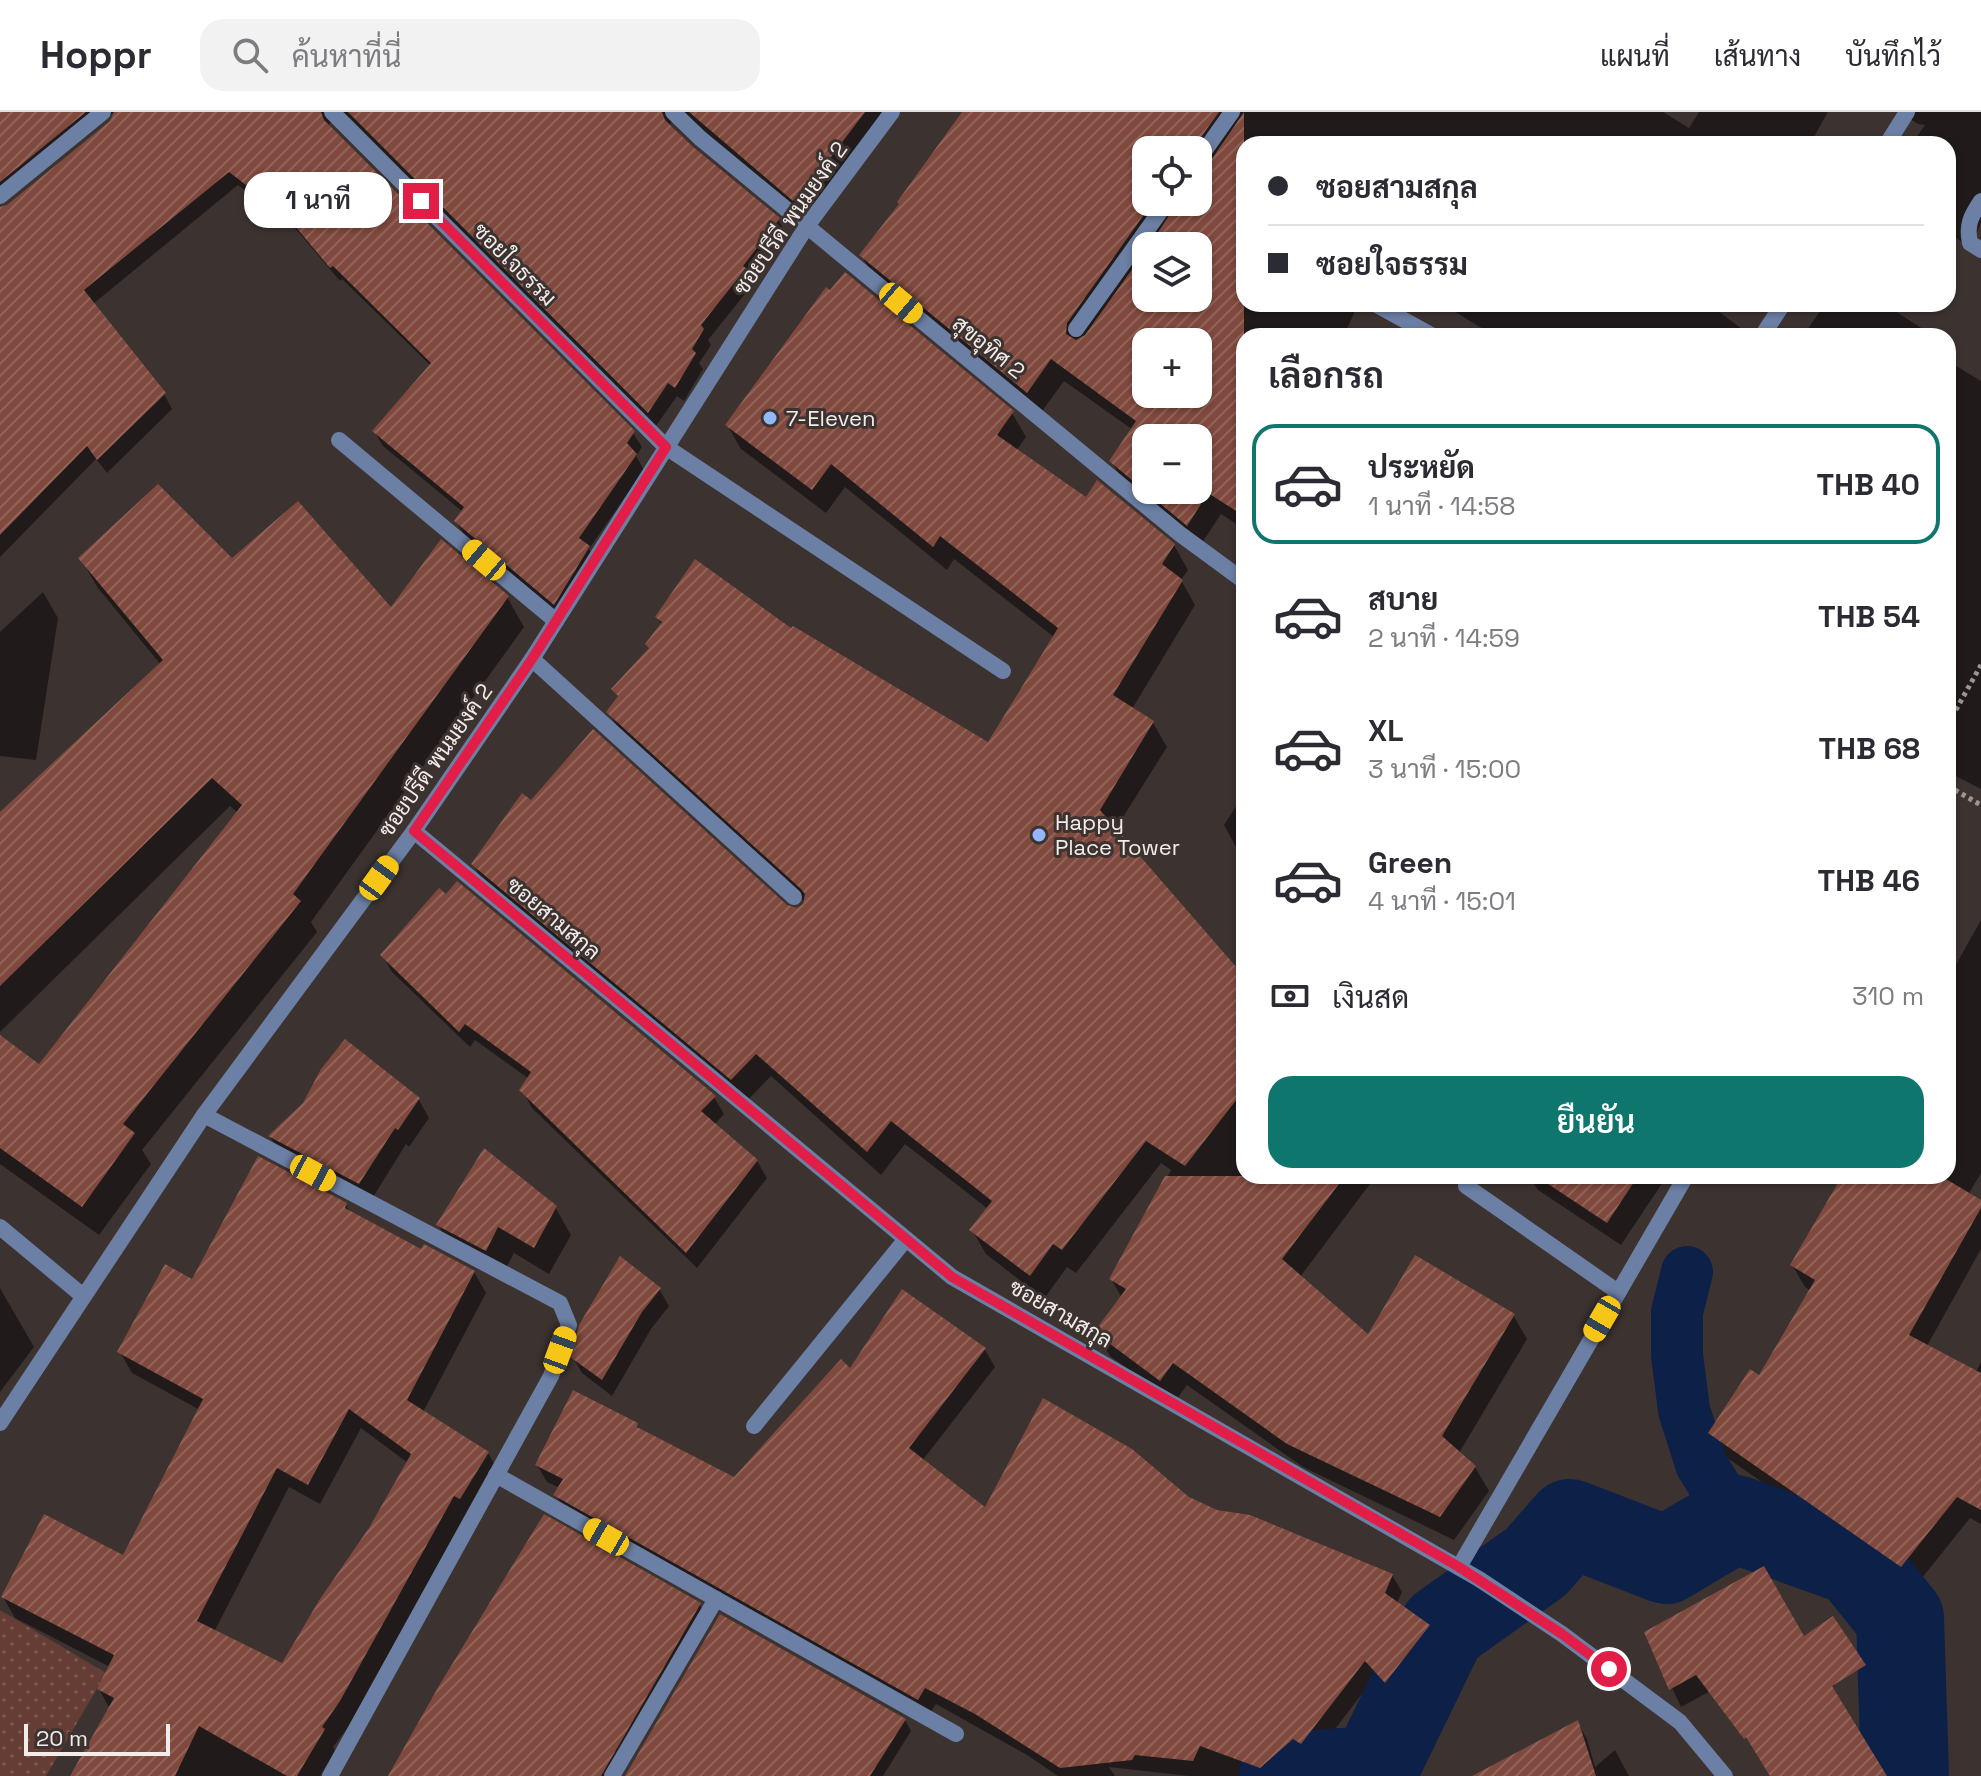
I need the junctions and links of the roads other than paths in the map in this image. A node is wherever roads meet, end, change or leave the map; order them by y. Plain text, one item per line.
1 (103, 112) edge
2 (332, 112) edge
3 (673, 112) edge
4 (892, 112) edge
5 (1232, 112) edge
6 (1907, 112) edge
7 (1892, 136) edge
8 (1212, 140) edge
9 (0, 196) edge
10 (1981, 201) edge
11 (1157, 216) edge
12 (807, 226) junction
13 (1981, 250) edge
14 (1390, 312) edge
15 (1418, 328) edge
16 (1076, 329) dead end
17 (339, 440) dead end
18 (666, 447) junction
19 (1236, 575) edge
20 (556, 621) junction
21 (532, 659) junction
22 (1003, 671) dead end
23 (414, 831) junction
24 (794, 897) dead end
25 (204, 1115) junction
26 (1681, 1184) edge
27 (1466, 1186) dead end
28 (0, 1227) edge
29 (906, 1239) junction
30 (1618, 1292) junction
31 (83, 1296) junction
32 (0, 1423) edge
33 (754, 1426) dead end
34 (496, 1475) junction
35 (1459, 1567) junction
36 (716, 1599) junction
37 (956, 1734) dead end
38 (330, 1776) edge
39 (612, 1776) edge
40 (1725, 1776) edge

1 - 9 street
2 - 18 street, ซอยใจธรรม
3 - 12 street, สุขอุทิศ 2
4 - 12 street, ซอยปรีดี พนมยงค์ 2
5 - 8 street
6 - 7 street
10 - 13 street
11 - 16 street
12 - 18 street, ซอยปรีดี พนมยงค์ 2
12 - 19 street, สุขอุทิศ 2
14 - 15 street
17 - 20 street
18 - 20 street, ซอยปรีดี พนมยงค์ 2
18 - 22 street, ซอยใจธรรม
20 - 21 street, ซอยปรีดี พนมยงค์ 2
21 - 23 street, ซอยปรีดี พนมยงค์ 2
21 - 24 street
23 - 25 street, ซอยปรีดี พนมยงค์ 2
23 - 29 street, ซอยสามสกุล
25 - 31 street, ซอยปรีดี พนมยงค์ 2
25 - 34 street
26 - 30 street
27 - 30 street
28 - 31 street
29 - 33 street
29 - 35 street, ซอยสามสกุล
30 - 35 street
31 - 32 street, ซอยปรีดี พนมยงค์ 2
34 - 36 street
34 - 38 street
35 - 40 street, ซอยสามสกุล
36 - 37 street
36 - 39 street

